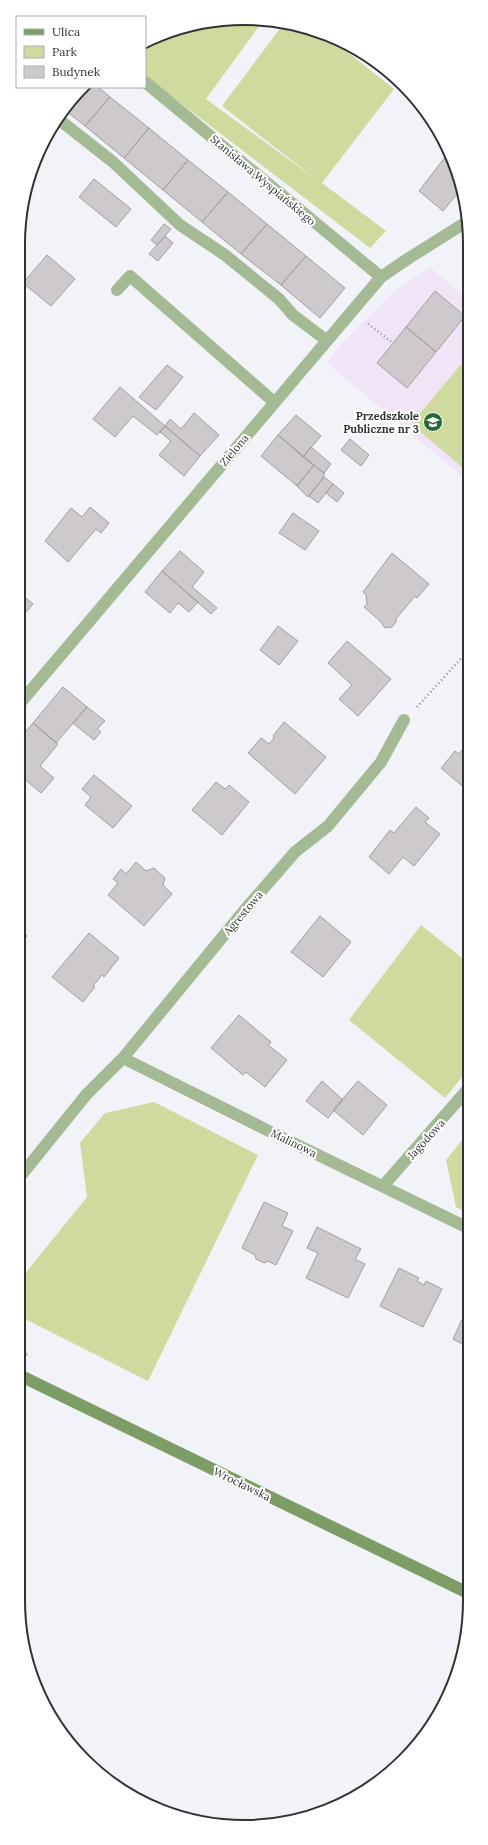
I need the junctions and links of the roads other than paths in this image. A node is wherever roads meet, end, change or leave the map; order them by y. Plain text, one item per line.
1 (146, 83) edge
2 (62, 122) edge
3 (462, 225) edge
4 (381, 277) junction
5 (118, 290) dead end
6 (326, 340) junction
7 (274, 402) junction
8 (25, 697) edge
9 (404, 720) road end
10 (123, 1058) junction
11 (463, 1095) edge
12 (25, 1171) edge
13 (383, 1186) junction
14 (463, 1226) edge
15 (25, 1378) edge
16 (463, 1591) edge

1 - 4 street, Stanisława Wyspiańskiego
2 - 6 street
3 - 4 street, Zielona
4 - 6 street, Zielona
5 - 7 street
6 - 7 street, Zielona
7 - 8 street, Zielona
9 - 10 street, Agrestowa
10 - 12 street, Agrestowa
10 - 13 street, Malinowa
11 - 13 street, Jagodowa
13 - 14 street, Malinowa
15 - 16 street, Wrocławska

